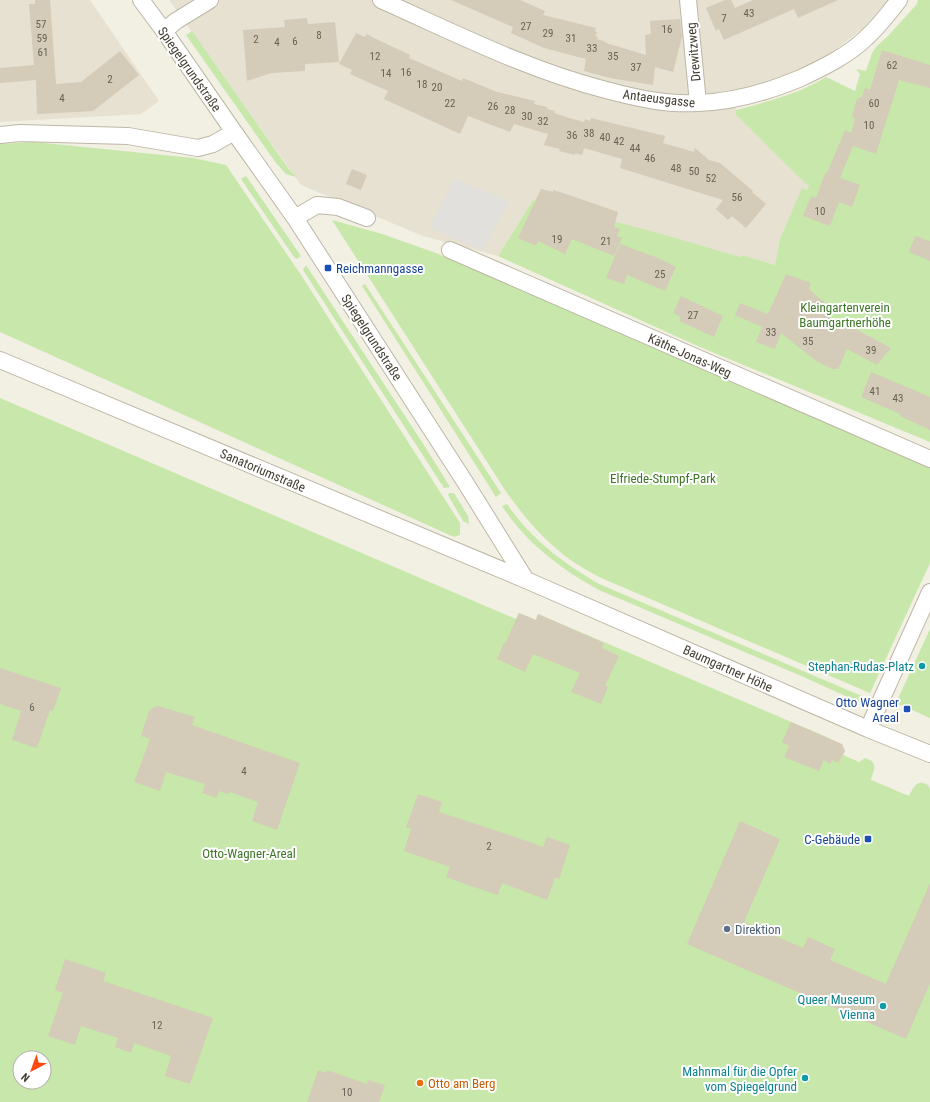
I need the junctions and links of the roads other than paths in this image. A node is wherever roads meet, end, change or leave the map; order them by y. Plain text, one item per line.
1 (141, 0) edge
2 (210, 0) edge
3 (381, 0) edge
4 (688, 0) edge
5 (899, 0) edge
6 (164, 31) junction
7 (698, 104) junction
8 (234, 132) junction
9 (0, 135) edge
10 (295, 218) junction
11 (367, 218) dead end
12 (450, 250) dead end
13 (0, 360) edge
14 (930, 459) edge
15 (526, 580) junction
16 (930, 592) edge
17 (868, 729) junction
18 (930, 754) edge

1 - 6 street, Spiegelgrundstraße
2 - 6 street
3 - 7 street, Antaeusgasse
4 - 7 street, Drewitzweg
5 - 7 street, Antaeusgasse
6 - 8 street, Spiegelgrundstraße
8 - 9 street
8 - 10 street, Spiegelgrundstraße
10 - 11 street
10 - 15 street, Spiegelgrundstraße
12 - 14 street, Käthe-Jonas-Weg
13 - 15 street, Sanatoriumstraße
15 - 17 street, Baumgartner Höhe
16 - 17 street
17 - 18 street, Baumgartner Höhe

